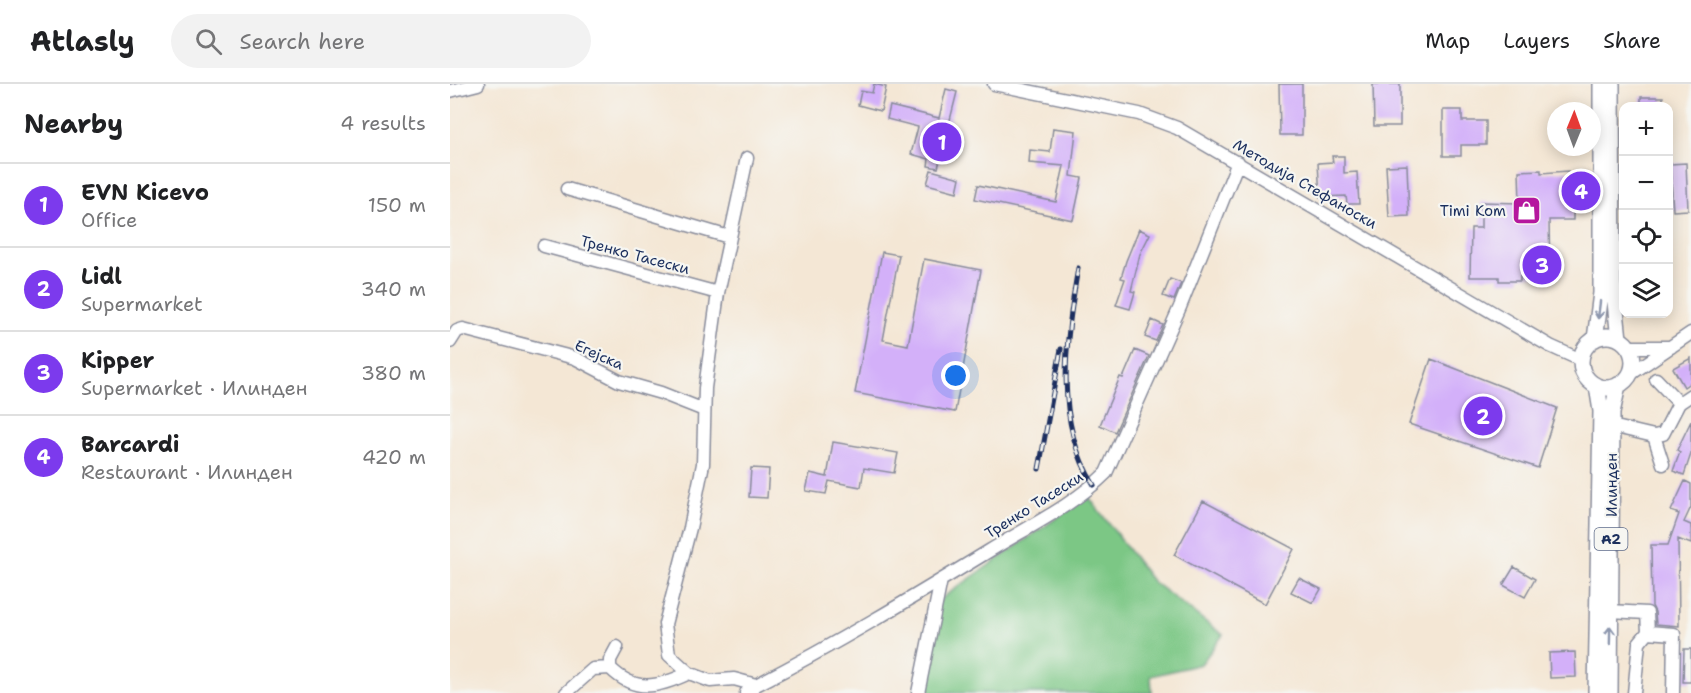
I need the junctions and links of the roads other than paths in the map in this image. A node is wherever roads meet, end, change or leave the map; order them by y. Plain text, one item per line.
1 (478, 84) edge
2 (994, 84) edge
3 (1600, 84) edge
4 (1612, 84) edge
5 (450, 91) edge
6 (747, 158) dead end
7 (1238, 162) junction
8 (567, 189) dead end
9 (729, 237) junction
10 (544, 246) dead end
11 (718, 293) junction
12 (1691, 333) edge
13 (1594, 339) junction
14 (450, 342) edge
15 (1623, 343) junction
16 (1671, 347) junction
17 (1581, 360) junction
18 (1656, 379) dead end
19 (1624, 380) junction
20 (1597, 386) junction
21 (1691, 395) edge
22 (1679, 403) junction
23 (705, 410) junction
24 (1620, 428) dead end
25 (1654, 436) junction
26 (1663, 464) dead end
27 (941, 580) junction
28 (1610, 611) junction
29 (1648, 632) junction
30 (617, 647) dead end
31 (610, 668) junction
32 (689, 673) junction
33 (751, 689) edge
34 (566, 693) edge
35 (918, 693) edge
36 (1596, 693) edge
37 (1610, 693) edge
38 (1634, 693) edge
39 (1673, 693) edge

1 - 5 street
2 - 7 street, Методија Стефаноски
3 -> 13 main road
4 - 15 main road, Илинден / A2
6 - 9 street
7 - 17 street, Методија Стефаноски
7 - 27 street, Тренко Тасески
8 - 9 street
9 - 11 street
10 - 11 street, Тренко Тасески
11 - 23 street
12 - 16 street
13 - 15 main road
13 - 17 main road
14 - 23 street, Егејска
15 - 16 street
15 - 19 main road, Илинден / A2
16 - 19 street
17 - 20 main road, Илинден / A2
18 - 22 street
19 - 20 main road
19 - 28 main road, Илинден / A2
20 - 36 main road, Илинден / A2
21 - 22 street
22 - 25 street
23 - 32 street
24 - 25 street
25 - 26 street
27 - 33 street, Тренко Тасески
27 - 35 street
28 - 29 street
37 -> 28 main road, Илинден / A2
29 - 38 street
29 - 39 street
30 - 31 street
31 - 32 street
31 - 34 street
32 - 33 street

